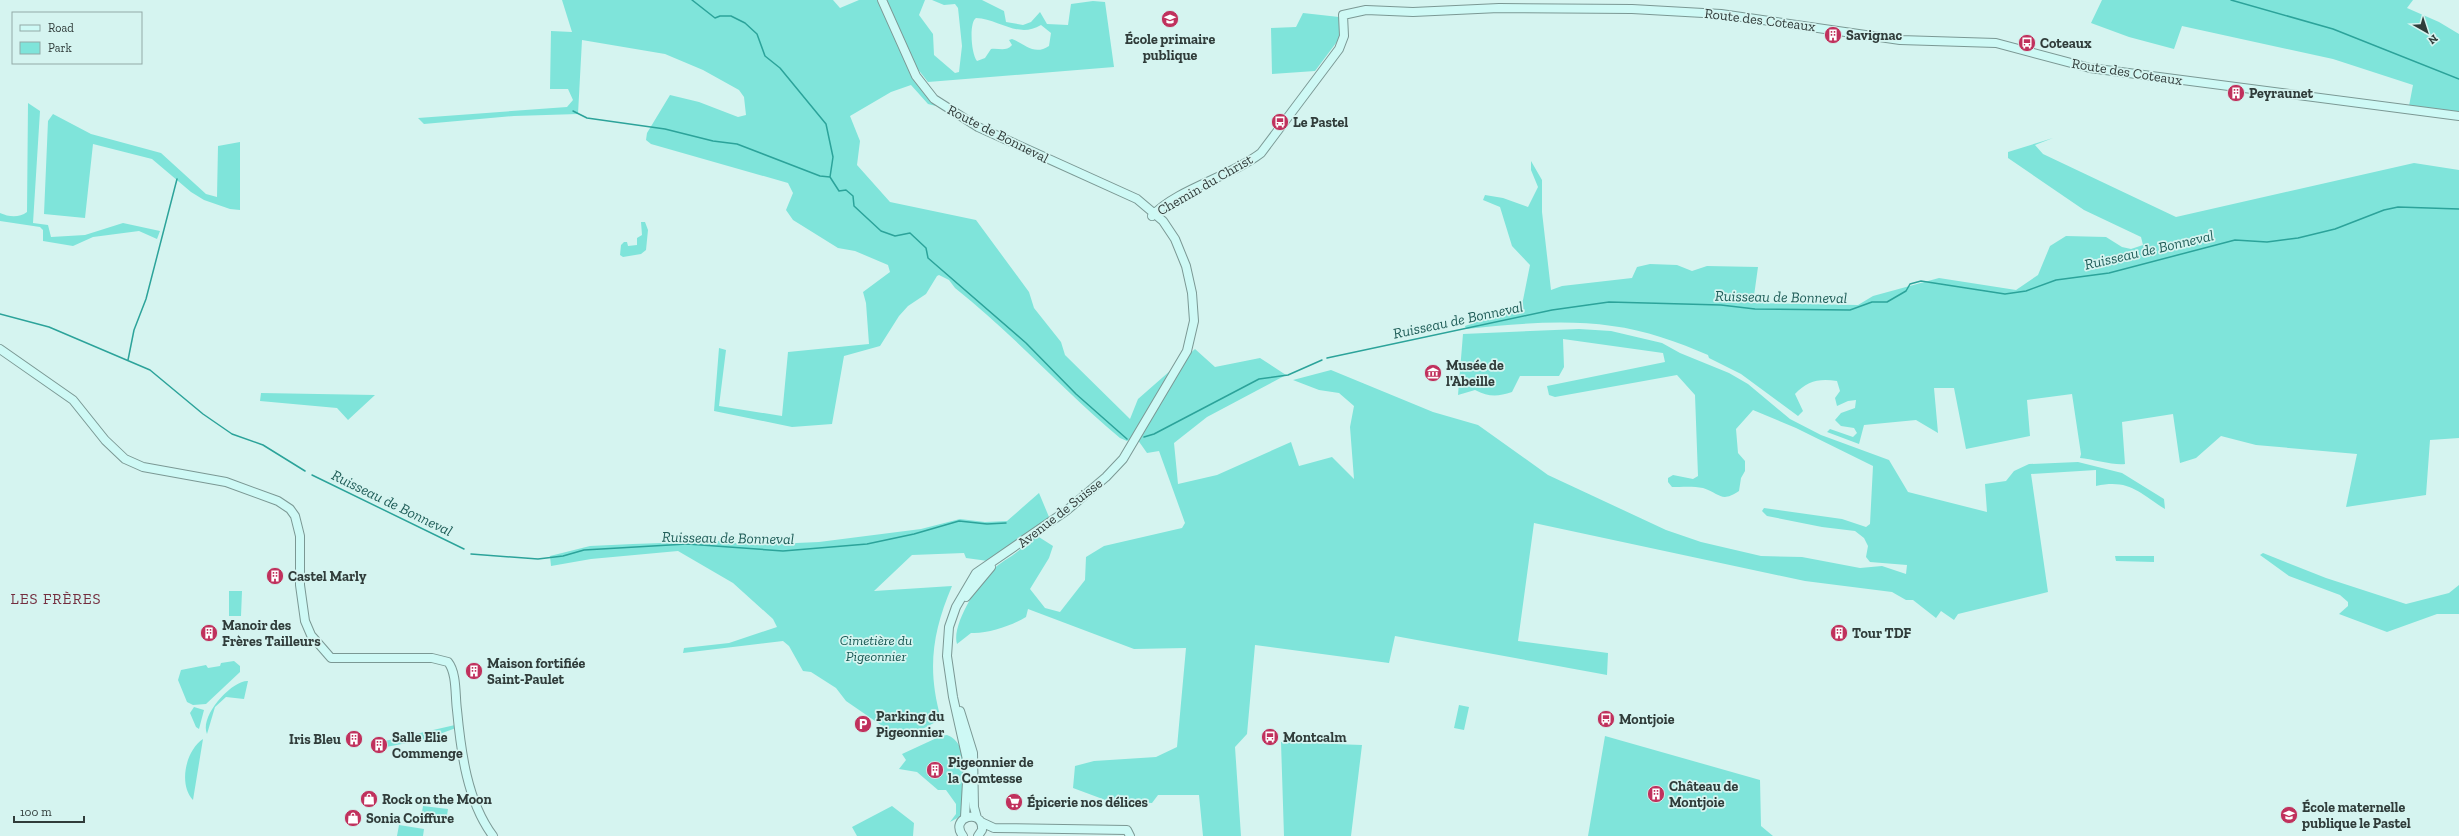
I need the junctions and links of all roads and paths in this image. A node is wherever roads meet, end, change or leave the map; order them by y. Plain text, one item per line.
1 (882, 0) edge
2 (1344, 15) joint
3 (2459, 116) edge
4 (1153, 215) junction
5 (0, 349) edge
6 (1122, 459) joint
7 (1013, 549) junction
8 (965, 817) junction
9 (979, 820) junction
10 (994, 828) junction
11 (980, 835) edge
12 (493, 836) edge
13 (963, 836) edge
14 (1130, 836) edge

1 - 4 street, Route de Bonneval
2 - 3 street, Route des Coteaux
2 - 4 street, Chemin du Christ
4 - 6 street, Route de Bonneval
5 - 12 street
6 - 7 street, Avenue de Suisse
7 - 8 street, Avenue de Suisse
7 - 9 street, Avenue de Suisse
8 - 9 street
8 - 13 street, Avenue de Suisse
9 - 10 street
9 - 11 street, Avenue de Suisse
10 - 11 street
10 - 14 street

